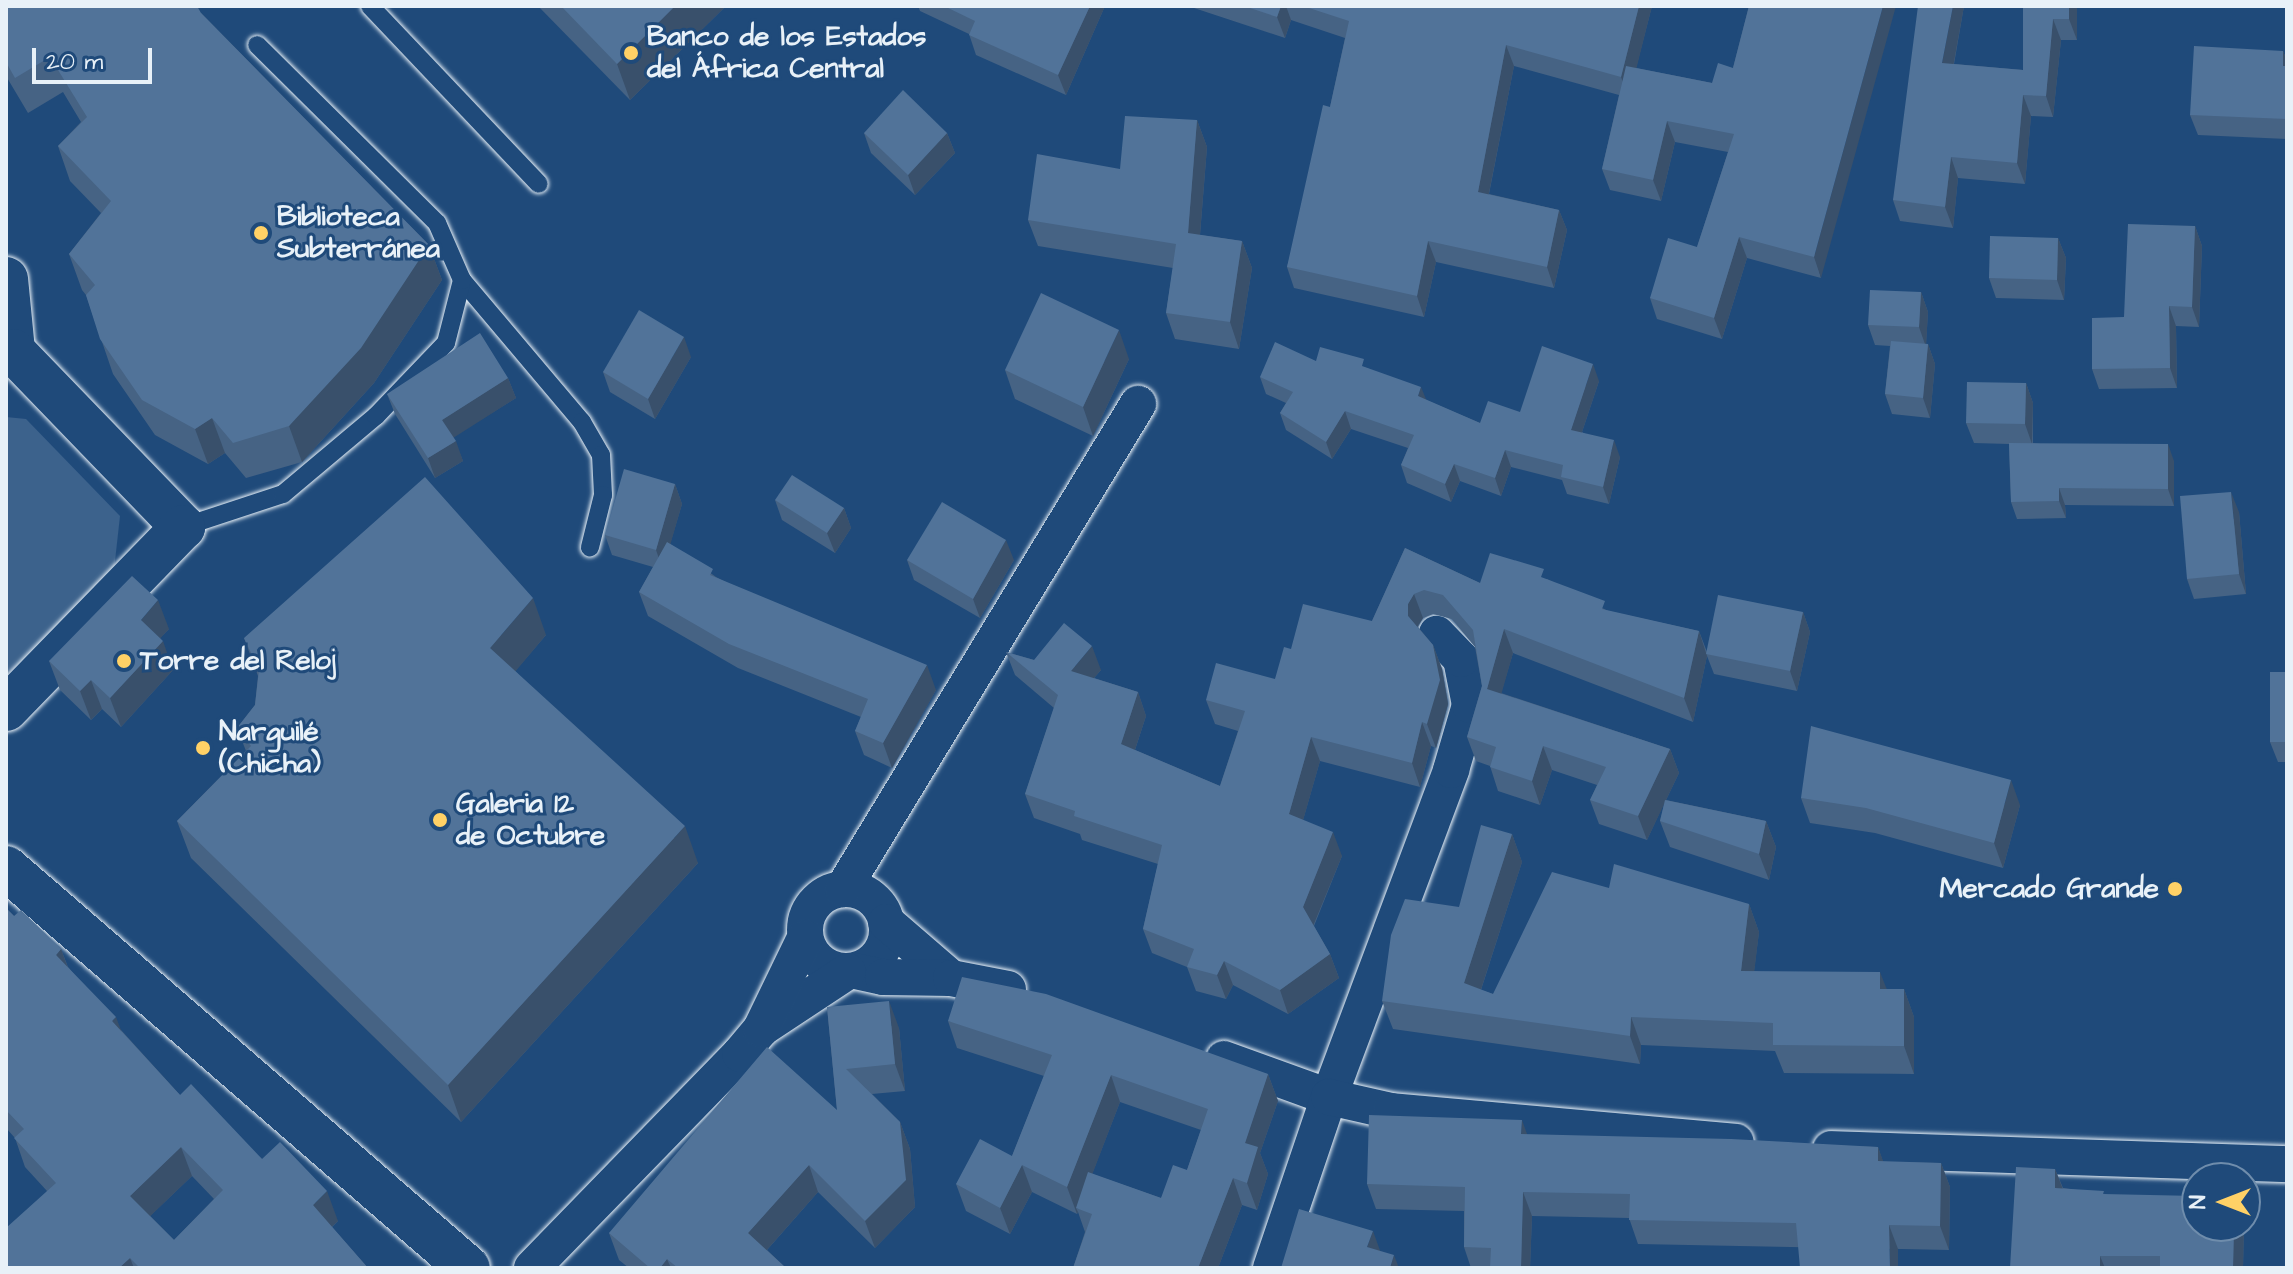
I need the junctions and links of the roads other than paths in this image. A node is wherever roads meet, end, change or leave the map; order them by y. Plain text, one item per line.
1 (370, 6) edge
2 (257, 45) dead end
3 (539, 184) dead end
4 (6, 279) edge
5 (462, 280) junction
6 (10, 355) edge
7 (1138, 404) dead end
8 (183, 527) junction
9 (590, 547) dead end
10 (1437, 634) dead end
11 (6, 709) edge
12 (6, 868) edge
13 (843, 889) junction
14 (886, 922) junction
15 (805, 938) junction
16 (851, 971) junction
17 (951, 978) junction
18 (1036, 995) edge
19 (761, 1029) junction
20 (1195, 1049) edge
21 (1329, 1097) junction
22 (2287, 1164) edge
23 (468, 1268) edge
24 (532, 1268) edge
25 (1271, 1268) edge

1 - 3 lane
2 - 5 lane
4 - 6 street
5 - 8 lane
5 - 9 lane
6 - 8 street
7 - 13 street
8 - 11 street
10 - 21 street
12 - 23 street
13 - 14 street
13 - 15 street
14 - 16 street
14 - 17 street
15 - 16 street
15 - 19 street
16 - 17 street
16 - 19 street
17 - 18 street
19 - 24 street
20 - 21 street
21 - 22 street
21 - 25 street

